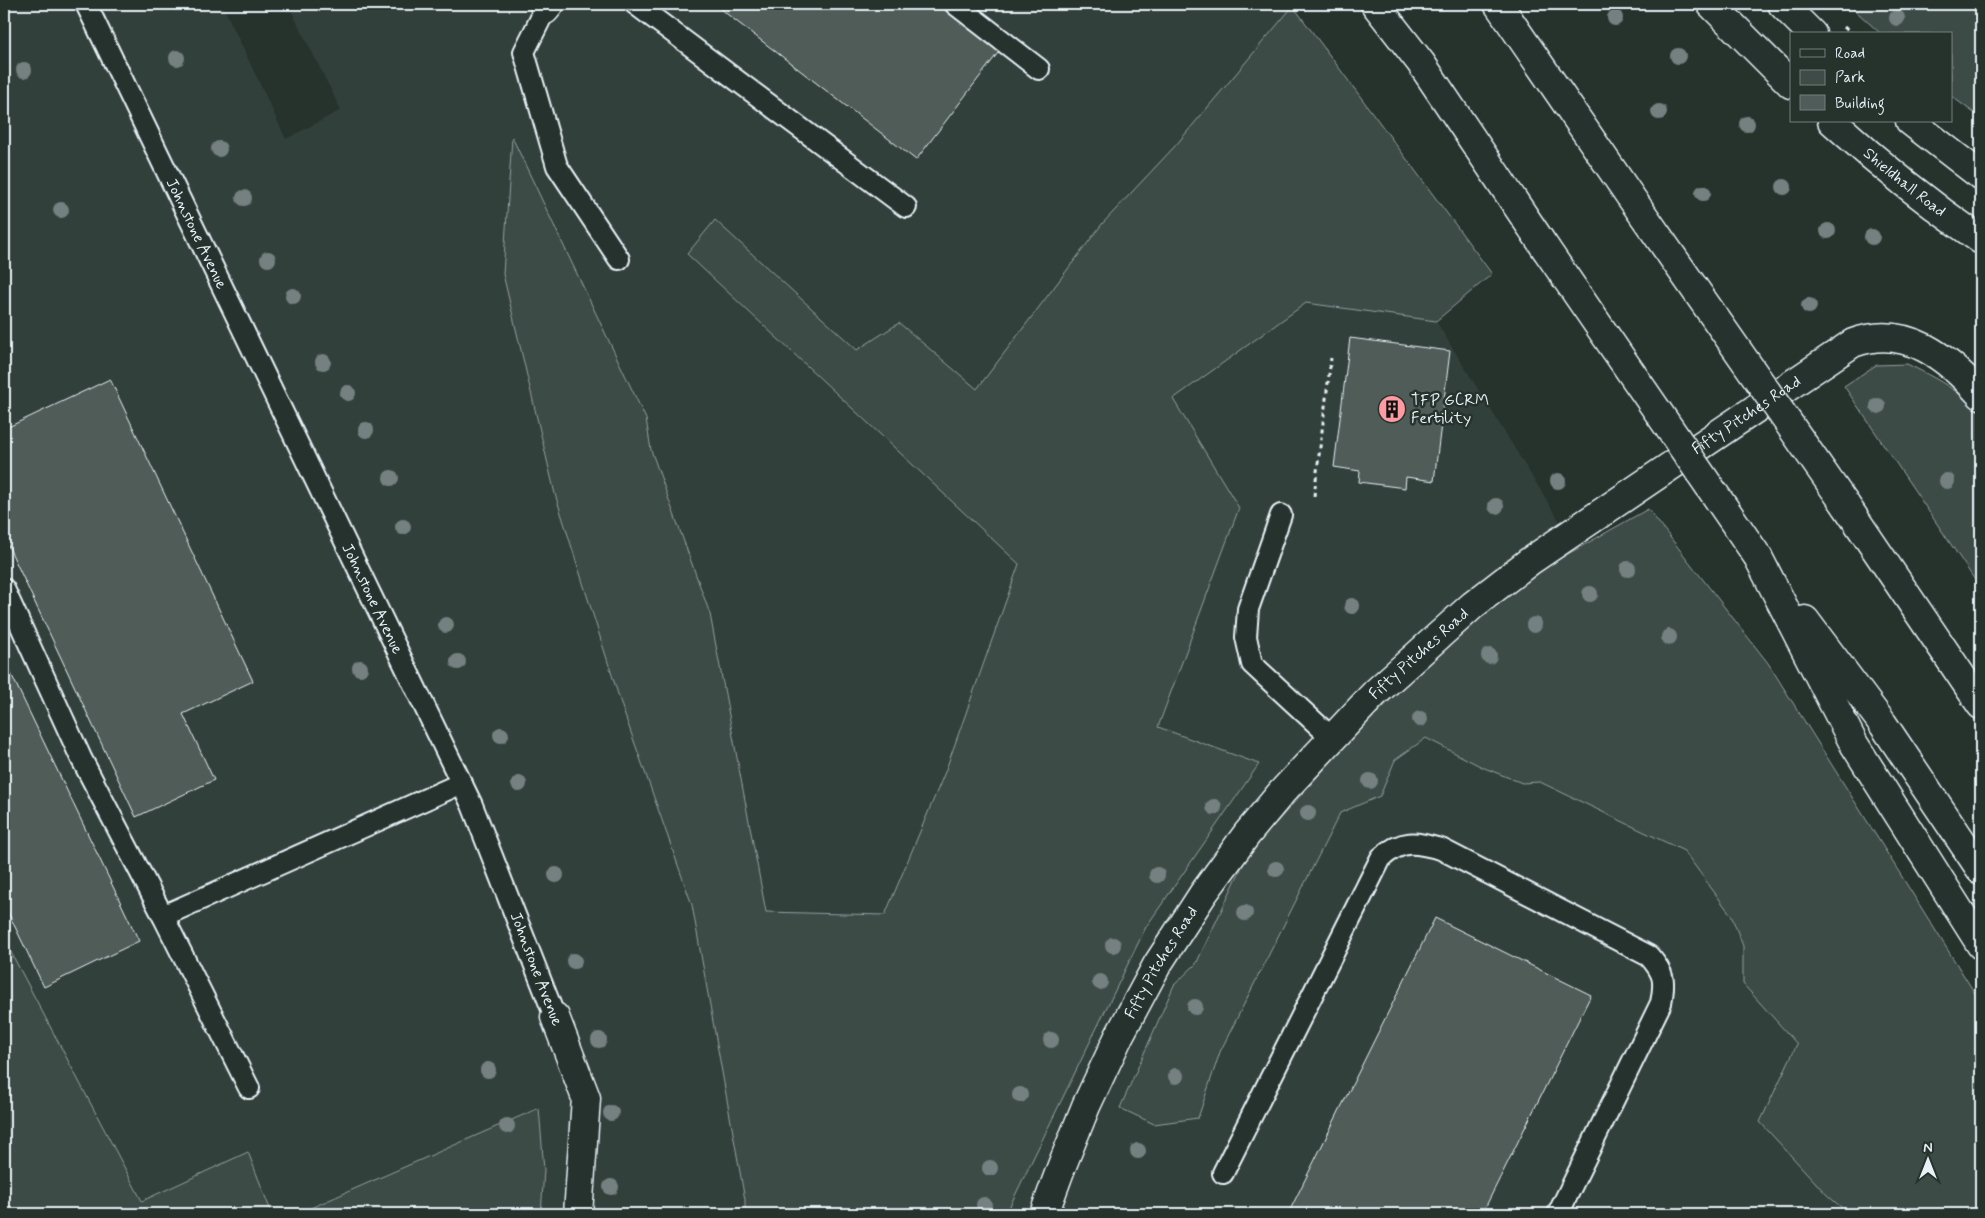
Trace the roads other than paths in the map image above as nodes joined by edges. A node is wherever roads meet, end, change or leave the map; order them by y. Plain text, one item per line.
1 (86, 4) edge
2 (635, 4) edge
3 (955, 4) edge
4 (1375, 4) edge
5 (1498, 4) edge
6 (1711, 4) edge
7 (1782, 4) edge
8 (548, 7) edge
9 (1810, 32) edge
10 (1039, 68) dead end
11 (1790, 83) edge
12 (1833, 122) edge
13 (1911, 122) edge
14 (1981, 176) edge
15 (906, 207) dead end
16 (1981, 240) edge
17 (619, 259) dead end
18 (1981, 395) edge
19 (1281, 515) dead end
20 (1758, 557) junction
21 (4, 589) edge
22 (1981, 705) edge
23 (1333, 739) junction
24 (462, 783) junction
25 (1981, 870) edge
26 (163, 916) junction
27 (1981, 945) edge
28 (554, 1017) joint
29 (249, 1088) dead end
30 (1223, 1173) dead end
31 (578, 1214) edge
32 (1044, 1214) edge
33 (1558, 1214) edge

1 - 24 lane, Johnstone Avenue
2 - 15 lane
3 - 10 lane
4 - 20 main road, bridge
5 - 22 main road, bridge
6 - 11 main road
7 - 9 main road
8 - 17 lane
12 - 16 main road, Shieldhall Road
13 - 14 main road
18 - 23 main road, Fifty Pitches Road
19 - 23 lane
20 - 25 main road
20 - 27 main road
21 - 26 lane
23 - 32 main road, Fifty Pitches Road
24 - 26 lane
24 - 28 lane, Johnstone Avenue
26 - 29 lane
28 - 31 main road, Johnstone Avenue
30 - 33 lane

